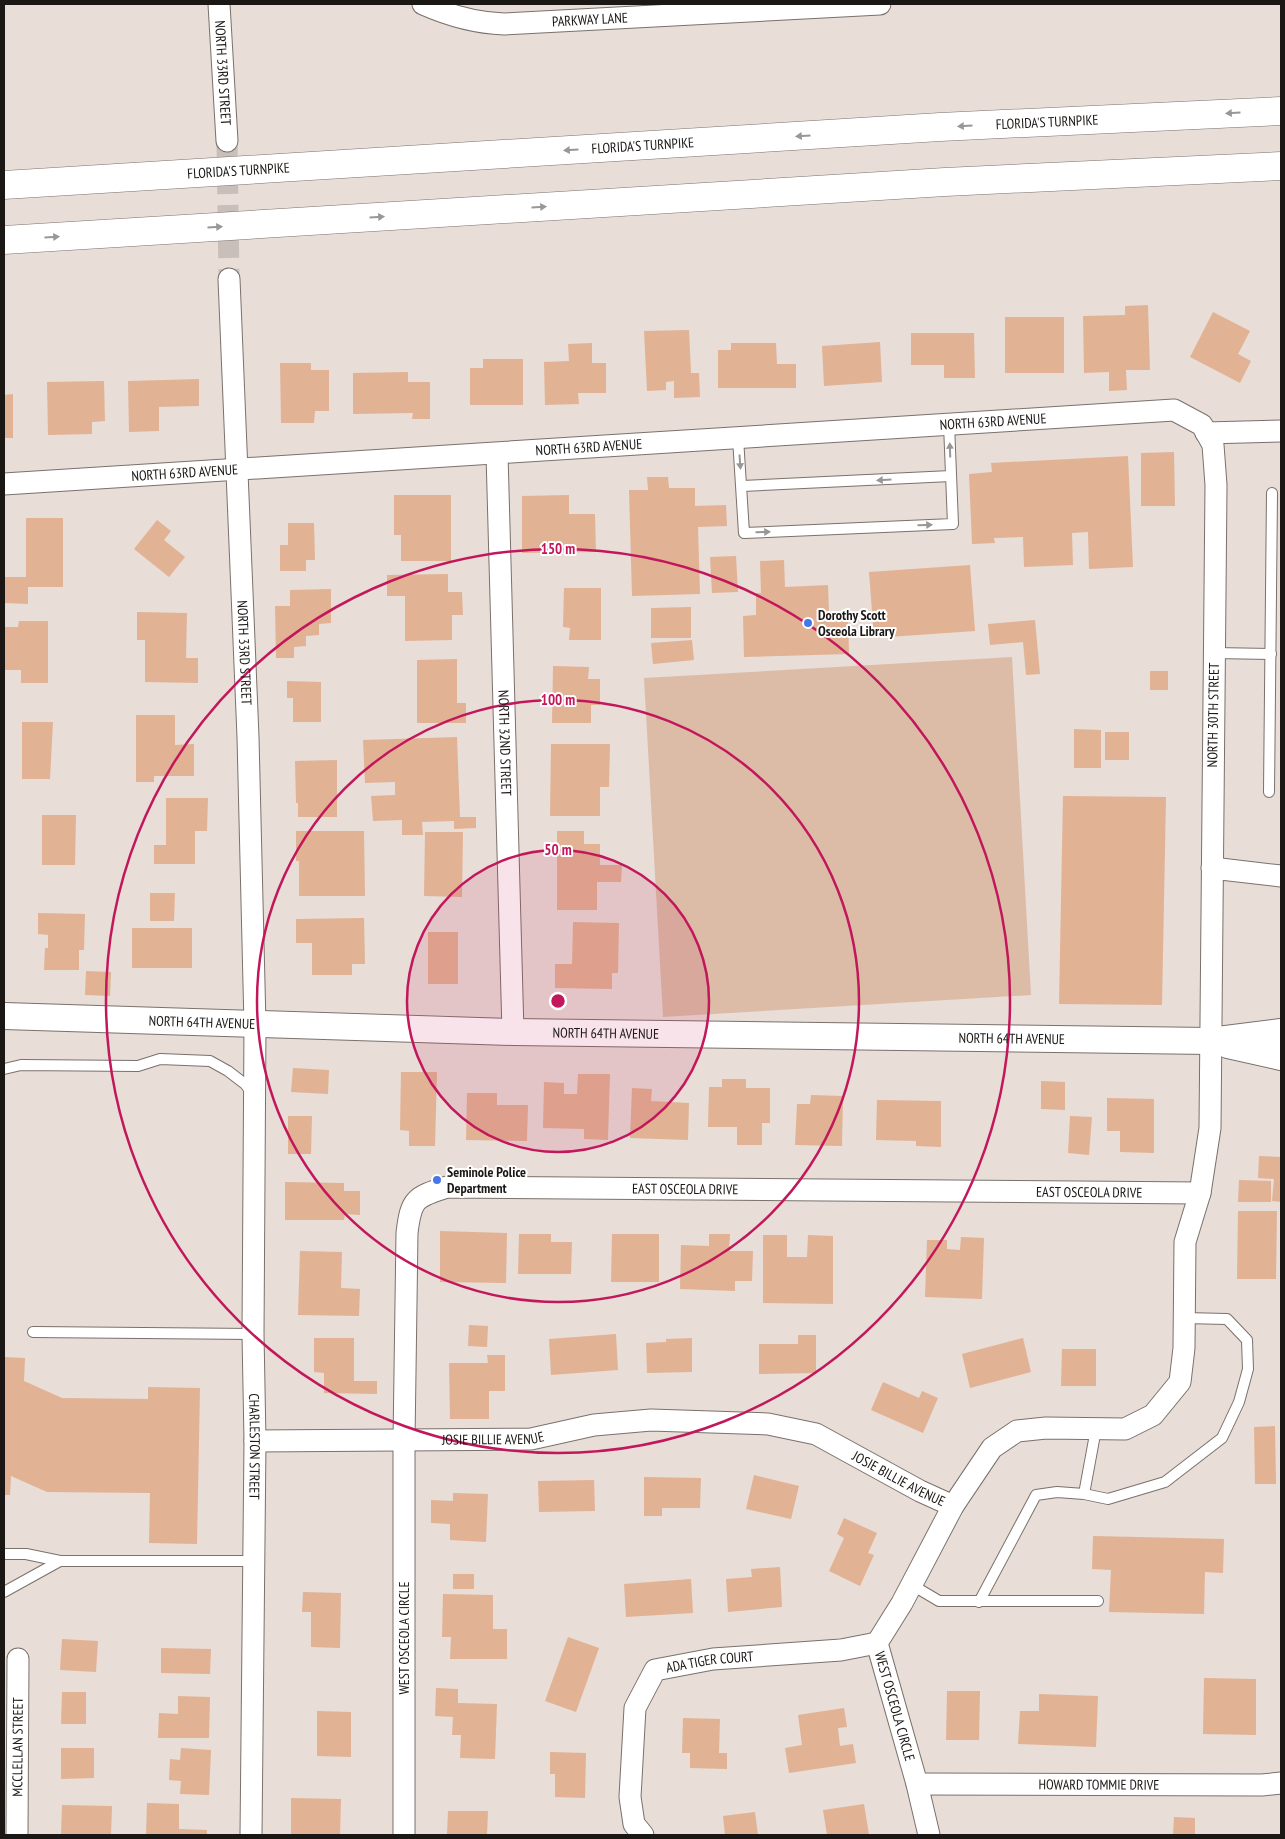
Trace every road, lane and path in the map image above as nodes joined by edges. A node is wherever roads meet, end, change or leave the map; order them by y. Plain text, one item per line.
1 (219, 4) edge
2 (423, 4) edge
3 (880, 4) edge
4 (1281, 111) edge
5 (227, 142) tunnel mouth
6 (1281, 166) edge
7 (4, 185) edge
8 (4, 240) edge
9 (229, 279) tunnel mouth
10 (949, 424) junction
11 (1281, 431) edge
12 (1206, 433) junction
13 (738, 438) junction
14 (497, 454) junction
15 (237, 469) junction
16 (951, 476) junction
17 (4, 484) edge
18 (742, 486) junction
19 (1272, 493) dead end
20 (1214, 653) junction
21 (1271, 654) junction
22 (1269, 792) dead end
23 (1212, 868) junction
24 (1281, 876) edge
25 (4, 1016) edge
26 (255, 1025) junction
27 (513, 1032) junction
28 (1281, 1032) edge
29 (1210, 1041) junction
30 (256, 1056) joint
31 (1281, 1057) edge
32 (4, 1069) edge
33 (256, 1100) junction
34 (1200, 1193) junction
35 (1184, 1318) junction
36 (34, 1332) dead end
37 (253, 1334) junction
38 (1096, 1429) junction
39 (255, 1441) junction
40 (404, 1441) junction
41 (1084, 1494) junction
42 (953, 1506) junction
43 (4, 1554) edge
44 (60, 1561) junction
45 (254, 1561) junction
46 (912, 1584) junction
47 (4, 1592) edge
48 (1098, 1601) dead end
49 (979, 1602) junction
50 (878, 1643) junction
51 (18, 1659) dead end
52 (1281, 1783) edge
53 (917, 1784) junction
54 (17, 1835) edge
55 (251, 1835) edge
56 (404, 1835) edge
57 (642, 1835) edge
58 (929, 1835) edge

1 - 5 street, NORTH 33RD STREET
2 - 3 street, PARKWAY LANE
4 -> 7 highway, FLORIDA'S TURNPIKE
8 -> 6 highway
9 - 15 street, NORTH 33RD STREET
10 - 12 street, NORTH 63RD AVENUE
10 - 13 street, NORTH 63RD AVENUE
16 -> 10 lane
11 - 12 street
12 - 20 street, NORTH 30TH STREET
13 - 14 street, NORTH 63RD AVENUE
13 -> 18 lane
14 - 15 street, NORTH 63RD AVENUE
14 - 27 street, NORTH 32ND STREET
15 - 17 street, NORTH 63RD AVENUE
15 - 26 street, NORTH 33RD STREET
16 -> 18 lane
18 -> 16 lane
19 - 21 lane
20 - 21 lane
20 - 23 street, NORTH 30TH STREET
21 - 22 lane
23 - 24 street
23 - 29 street, NORTH 30TH STREET
25 - 26 street, NORTH 64TH AVENUE
26 - 27 street, NORTH 64TH AVENUE
26 - 30 street, NORTH 33RD STREET
27 - 29 street, NORTH 64TH AVENUE
28 - 29 street, NORTH 64TH AVENUE
29 - 31 street, NORTH 64TH AVENUE
29 - 34 street, JOSIE BILLIE AVENUE
30 - 33 street, CHARLESTON STREET
32 - 33 lane
33 - 37 street, CHARLESTON STREET
34 - 35 street, JOSIE BILLIE AVENUE
34 - 40 street, EAST OSCEOLA DRIVE
35 - 38 street, JOSIE BILLIE AVENUE
35 - 41 lane
36 - 37 lane
37 - 39 street, CHARLESTON STREET
38 - 41 lane
38 - 42 street, JOSIE BILLIE AVENUE
39 - 40 street, JOSIE BILLIE AVENUE
39 - 45 street, CHARLESTON STREET
40 - 42 street, JOSIE BILLIE AVENUE
40 - 56 street, WEST OSCEOLA CIRCLE
41 - 49 lane
42 - 46 street, WEST OSCEOLA CIRCLE
43 - 44 lane
44 - 45 lane
44 - 47 lane
45 - 55 street, CHARLESTON STREET
46 - 49 lane
46 - 50 street, WEST OSCEOLA CIRCLE
48 - 49 lane
50 - 53 street, WEST OSCEOLA CIRCLE
50 - 57 street, ADA TIGER COURT
51 - 54 street, MCCLELLAN STREET
52 - 53 street, HOWARD TOMMIE DRIVE
53 - 58 street, WEST OSCEOLA CIRCLE

